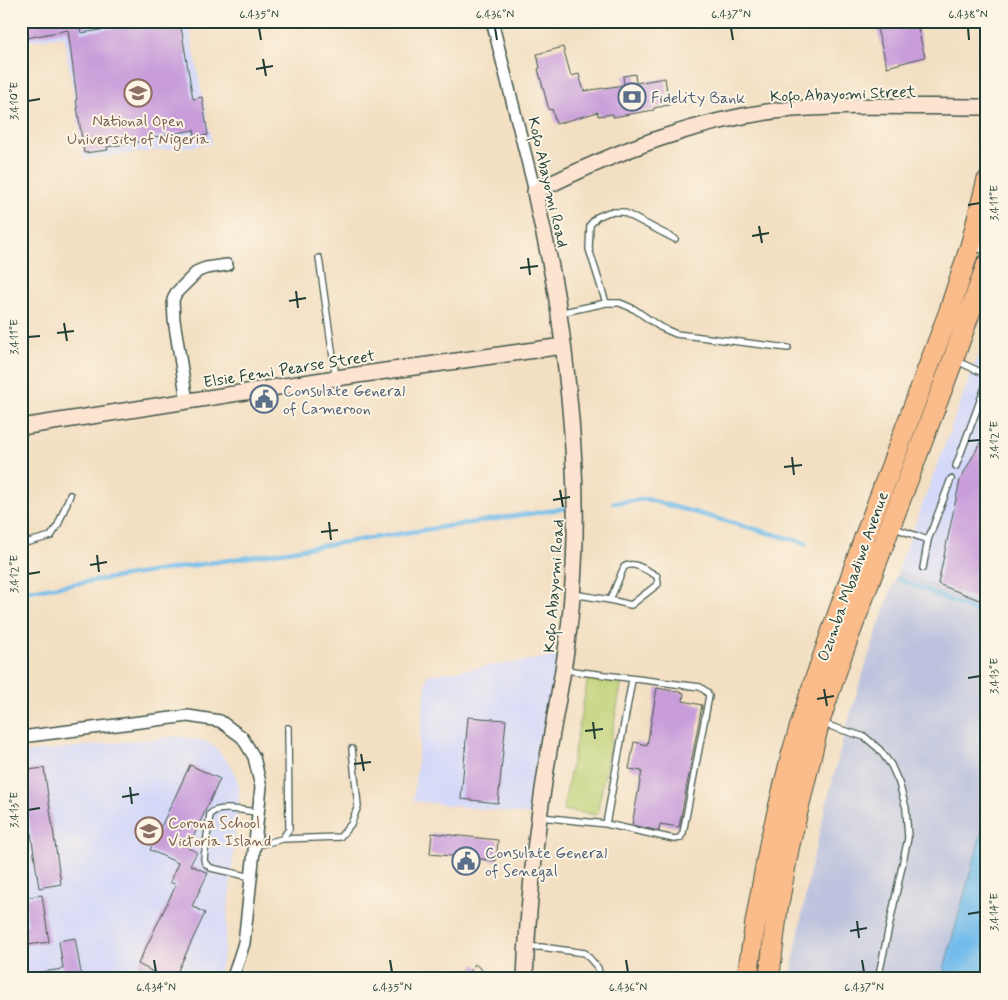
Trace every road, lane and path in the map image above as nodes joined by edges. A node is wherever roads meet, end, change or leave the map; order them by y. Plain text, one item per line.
1 (492, 21) edge
2 (987, 107) edge
3 (987, 181) edge
4 (535, 192) junction
5 (675, 239) dead end
6 (979, 246) edge
7 (319, 258) dead end
8 (987, 264) edge
9 (227, 265) dead end
10 (606, 303) junction
11 (559, 313) junction
12 (563, 346) junction
13 (788, 348) dead end
14 (953, 360) junction
15 (987, 374) edge
16 (336, 378) junction
17 (987, 382) edge
18 (187, 401) junction
19 (21, 427) edge
20 (956, 466) dead end
21 (950, 479) dead end
22 (70, 495) dead end
23 (890, 526) junction
24 (21, 540) edge
25 (928, 540) junction
26 (923, 568) dead end
27 (573, 594) junction
28 (610, 600) junction
29 (564, 670) junction
30 (632, 680) junction
31 (819, 723) junction
32 (288, 728) dead end
33 (21, 737) edge
34 (352, 749) dead end
35 (258, 812) junction
36 (539, 817) junction
37 (606, 824) junction
38 (282, 839) junction
39 (254, 846) junction
40 (251, 877) junction
41 (527, 947) junction
42 (230, 979) edge
43 (524, 979) edge
44 (600, 979) edge
45 (747, 979) edge
46 (769, 979) edge
47 (878, 979) edge

1 - 4 street, Kofo Abayomi Road
2 - 4 street, Kofo Abayomi Street
3 - 6 highway, Ozumba Mbadiwe Avenue
4 - 11 street, Kofo Abayomi Road
5 - 10 lane
6 - 45 highway, Ozumba Mbadiwe Avenue
7 - 16 lane
8 - 14 highway, Ozumba Mbadiwe Avenue
9 - 18 street
10 - 11 lane
10 - 13 lane
11 - 12 street, Kofo Abayomi Road
12 - 16 street, Elsie Femi Pearse Street
12 - 27 street, Kofo Abayomi Road
14 - 15 lane
14 - 23 highway, Ozumba Mbadiwe Avenue
16 - 18 street, Elsie Femi Pearse Street
17 - 20 lane
18 - 19 street, Elsie Femi Pearse Street
21 - 25 lane
22 - 24 lane
23 - 25 lane
23 - 31 highway, Ozumba Mbadiwe Avenue
25 - 26 lane
27 - 28 lane
27 - 29 street, Kofo Abayomi Road
28 - 28 lane
29 - 30 lane
29 - 36 street, Kofo Abayomi Road
30 - 37 lane
30 - 37 lane
31 - 46 highway, Ozumba Mbadiwe Avenue
31 - 47 lane
32 - 38 lane
33 - 35 street
34 - 38 lane
35 - 39 street
35 - 40 lane
36 - 37 lane
36 - 41 street, Kofo Abayomi Road
38 - 39 lane
39 - 40 street
40 - 42 street
41 - 43 street, Kofo Abayomi Road
41 - 44 lane

